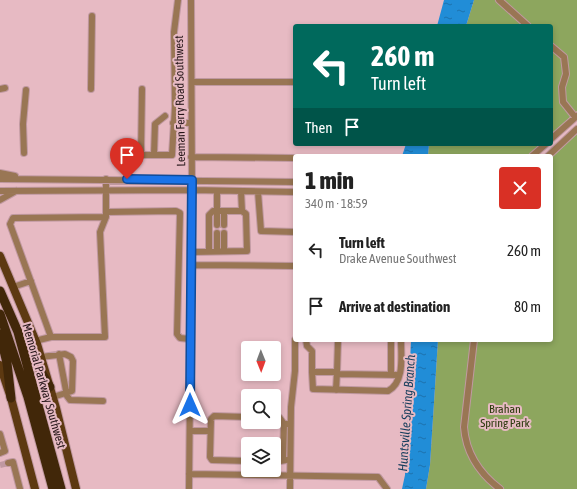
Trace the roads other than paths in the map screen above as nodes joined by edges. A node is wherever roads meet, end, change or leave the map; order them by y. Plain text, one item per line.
1 (178, 0) edge
2 (191, 0) edge
3 (499, 0) edge
4 (92, 16) dead end
5 (526, 24) edge
6 (553, 48) edge
7 (192, 82) junction
8 (293, 82) edge
9 (91, 89) dead end
10 (142, 89) dead end
11 (26, 90) dead end
12 (165, 116) dead end
13 (576, 116) edge
14 (172, 123) junction
15 (191, 123) junction
16 (577, 129) edge
17 (553, 137) edge
18 (544, 146) edge
19 (24, 153) dead end
20 (534, 154) edge
21 (550, 154) edge
22 (127, 155) dead end
23 (142, 155) junction
24 (154, 155) junction
25 (191, 157) junction
26 (293, 158) edge
27 (0, 173) edge
28 (0, 179) edge
29 (37, 179) junction
30 (106, 179) junction
31 (127, 179) junction
32 (192, 180) junction
33 (293, 182) edge
34 (105, 190) junction
35 (127, 190) junction
36 (192, 190) junction
37 (0, 191) edge
38 (16, 191) junction
39 (217, 191) junction
40 (241, 191) junction
41 (258, 192) junction
42 (293, 192) edge
43 (0, 200) edge
44 (224, 210) junction
45 (217, 211) junction
46 (242, 211) junction
47 (106, 215) junction
48 (217, 225) dead end
49 (224, 225) dead end
50 (180, 230) junction
51 (192, 230) junction
52 (293, 232) edge
53 (217, 233) dead end
54 (224, 233) dead end
55 (208, 251) junction
56 (217, 251) junction
57 (224, 251) junction
58 (192, 252) junction
59 (0, 256) edge
60 (192, 265) junction
61 (293, 266) edge
62 (31, 281) junction
63 (13, 287) junction
64 (0, 291) edge
65 (0, 314) edge
66 (18, 332) junction
67 (0, 334) edge
68 (51, 337) junction
69 (190, 340) junction
70 (35, 341) junction
71 (296, 342) edge
72 (306, 342) edge
73 (338, 342) edge
74 (391, 342) edge
75 (401, 342) edge
76 (474, 342) edge
77 (59, 354) junction
78 (41, 357) junction
79 (0, 365) edge
80 (312, 372) junction
81 (337, 373) junction
82 (391, 374) junction
83 (399, 374) junction
84 (50, 387) junction
85 (336, 390) junction
86 (66, 394) junction
87 (53, 397) junction
88 (11, 398) junction
89 (103, 401) dead end
90 (241, 417) edge
91 (281, 420) edge
92 (284, 424) junction
93 (291, 424) junction
94 (190, 430) junction
95 (210, 431) junction
96 (0, 434) edge
97 (0, 453) edge
98 (283, 460) joint
99 (290, 460) junction
100 (241, 461) edge
101 (8, 463) dead end
102 (189, 474) junction
103 (241, 474) edge
104 (281, 474) edge
105 (290, 474) junction
106 (20, 489) edge
107 (36, 489) edge
108 (52, 489) edge
109 (61, 489) edge
110 (76, 489) edge
111 (189, 489) edge
112 (290, 489) edge
113 (387, 489) edge
114 (500, 489) edge

1 - 14 street
2 - 7 street, Leeman Ferry Road Southwest
3 - 5 street
4 - 9 street
6 - 13 street
7 - 8 street
7 - 15 street, Leeman Ferry Road Southwest
10 - 23 street
11 - 19 street
12 - 24 street
13 - 17 street
14 - 15 street
14 - 24 street
15 - 25 street, Leeman Ferry Road Southwest
16 - 21 street
18 - 20 street
22 - 23 street
23 - 24 street
25 - 26 street
25 - 32 street, Leeman Ferry Road Southwest
27 - 29 street
28 - 29 street
29 - 30 street
30 - 31 street
30 - 34 street
31 - 32 street
31 - 35 street
32 - 33 street
32 - 36 street, Leeman Ferry Road Southwest
34 - 35 street
34 - 38 street
34 - 47 street
35 - 36 street
36 - 39 street
36 - 51 street, Leeman Ferry Road Southwest
37 - 38 street
38 - 43 street
39 - 40 street
39 - 45 street
40 - 41 street
40 - 46 street
41 - 42 street
41 - 52 street
44 - 45 street
44 - 46 street
44 - 49 street
45 - 48 street
45 - 55 street
46 - 57 street
47 - 50 street
47 - 62 street
47 - 68 street
50 - 51 street
50 - 69 street
51 - 58 street, Leeman Ferry Road Southwest
53 - 56 street
54 - 57 street
55 - 56 street
55 - 58 street
56 - 57 street
58 - 60 street, Leeman Ferry Road Southwest
59 - 63 main road
60 - 61 street
60 - 69 street, Leeman Ferry Road Southwest
62 - 63 street
62 - 68 street
63 - 70 main road
64 - 66 highway, Memorial Parkway Southwest
65 - 108 highway, Memorial Parkway Southwest
66 - 84 highway
66 - 109 highway, Memorial Parkway Southwest
67 - 88 highway
68 - 70 street
69 - 94 street, Leeman Ferry Road Southwest
70 - 78 main road
71 - 93 street
72 - 80 street
73 - 81 street
74 - 82 street
75 - 83 street
76 - 114 street
77 - 78 street
77 - 86 street
77 - 86 street
78 - 84 main road
79 - 88 main road
80 - 81 street
80 - 85 street
81 - 82 street
81 - 85 street
82 - 83 street
83 - 85 street
84 - 87 main road
86 - 87 street
86 - 89 street
87 - 110 main road
88 - 107 main road
90 - 95 street
91 - 92 street
92 - 93 street
92 - 98 street
93 - 99 street
94 - 95 street
94 - 102 street, Leeman Ferry Road Southwest
95 - 100 street
96 - 97 street
98 - 99 street
99 - 105 street
101 - 106 street
102 - 103 street
102 - 111 street, Leeman Ferry Road Southwest
104 - 105 street
105 - 112 street
105 - 113 street

